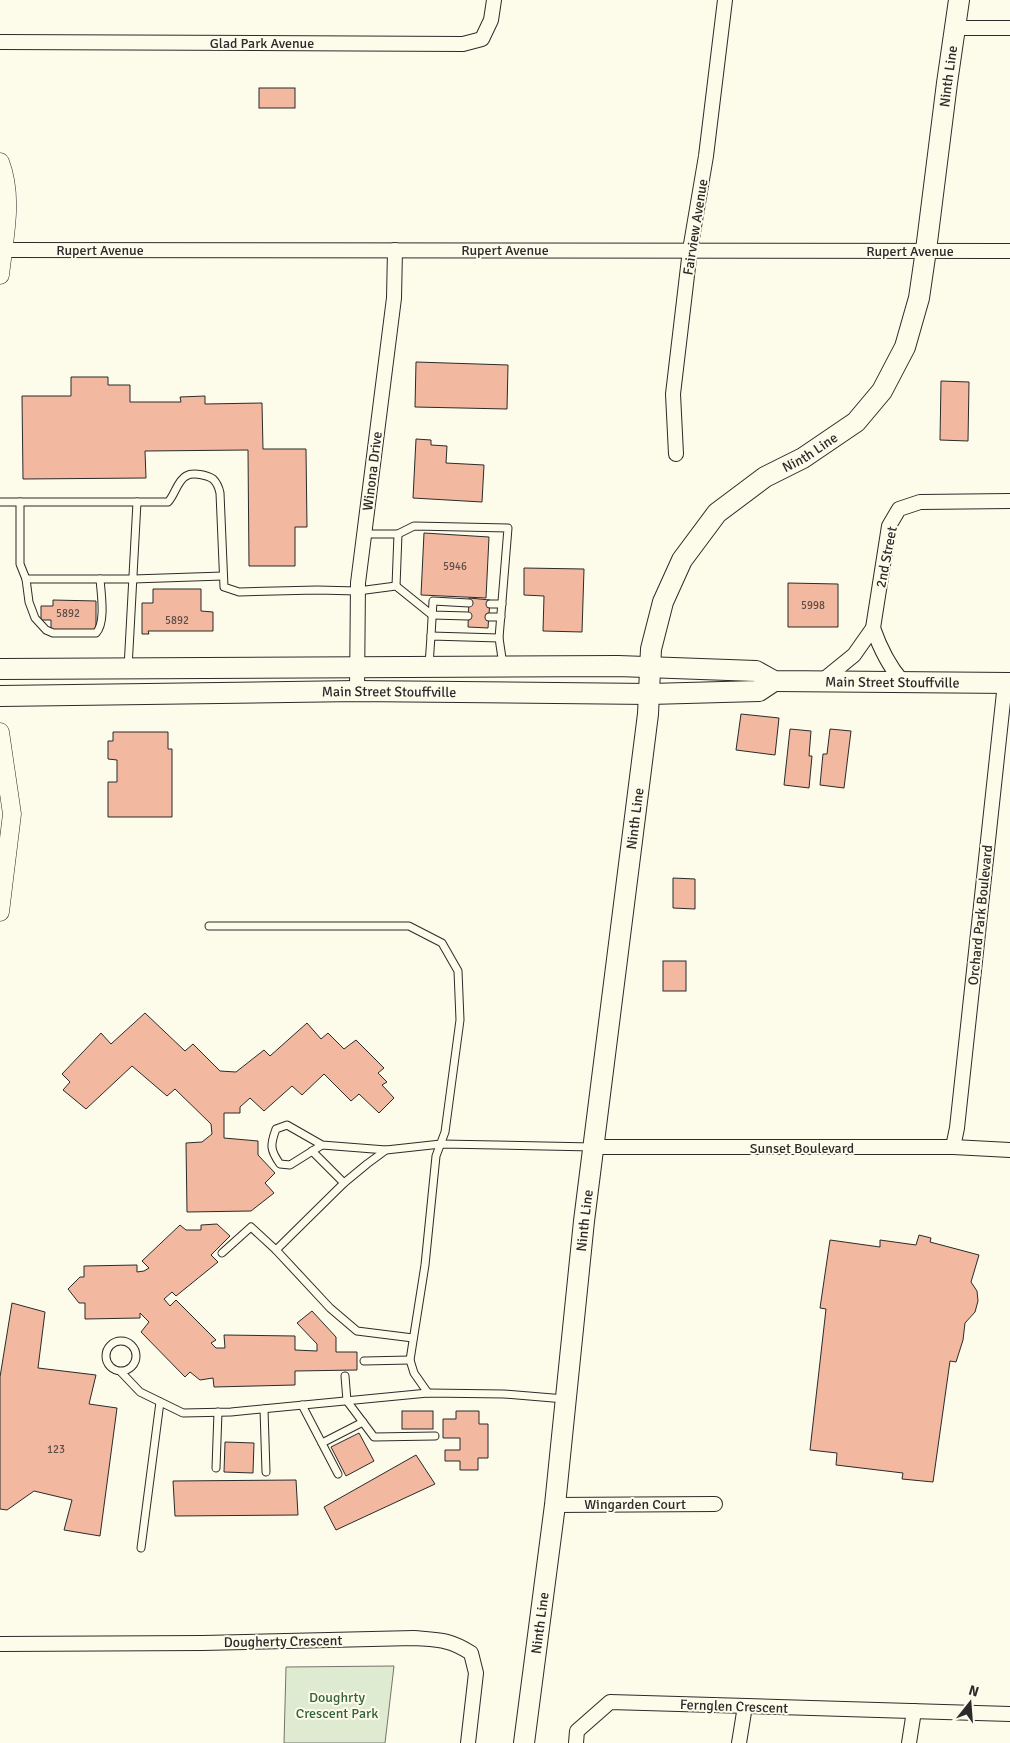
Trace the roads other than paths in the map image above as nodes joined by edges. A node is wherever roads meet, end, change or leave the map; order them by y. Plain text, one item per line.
1 (494, 0) edge
2 (725, 0) edge
3 (959, 0) edge
4 (955, 28) junction
5 (1010, 28) edge
6 (0, 42) edge
7 (0, 162) edge
8 (1, 250) edge
9 (395, 250) junction
10 (690, 250) junction
11 (926, 250) junction
12 (1010, 251) edge
13 (0, 275) edge
14 (676, 454) dead end
15 (1010, 501) edge
16 (0, 502) edge
17 (20, 502) junction
18 (137, 502) junction
19 (364, 534) junction
20 (398, 534) junction
21 (223, 576) junction
22 (26, 579) junction
23 (100, 579) junction
24 (133, 579) junction
25 (396, 586) junction
26 (358, 591) junction
27 (469, 603) dead end
28 (490, 604) dead end
29 (502, 604) junction
30 (432, 615) junction
31 (468, 616) dead end
32 (489, 617) dead end
33 (501, 617) junction
34 (873, 628) junction
35 (431, 636) junction
36 (499, 638) junction
37 (358, 667) junction
38 (429, 667) junction
39 (651, 667) junction
40 (128, 668) junction
41 (503, 668) junction
42 (0, 669) edge
43 (774, 681) junction
44 (822, 681) junction
45 (902, 681) junction
46 (1007, 683) edge
47 (357, 691) junction
48 (650, 694) junction
49 (0, 696) edge
50 (0, 732) edge
51 (0, 912) edge
52 (209, 926) dead end
53 (441, 1144) junction
54 (322, 1145) junction
55 (594, 1147) junction
56 (953, 1147) junction
57 (386, 1150) junction
58 (1010, 1150) edge
59 (312, 1151) junction
60 (344, 1183) junction
61 (276, 1250) junction
62 (222, 1253) dead end
63 (413, 1338) junction
64 (410, 1360) junction
65 (364, 1361) dead end
66 (121, 1372) junction
67 (345, 1376) dead end
68 (428, 1393) junction
69 (565, 1399) junction
70 (347, 1401) junction
71 (160, 1402) junction
72 (302, 1405) junction
73 (264, 1409) junction
74 (218, 1412) junction
75 (363, 1422) junction
76 (435, 1436) dead end
77 (322, 1443) junction
78 (216, 1468) dead end
79 (266, 1472) dead end
80 (338, 1474) dead end
81 (716, 1504) dead end
82 (555, 1505) junction
83 (141, 1548) dead end
84 (0, 1644) edge
85 (745, 1706) junction
86 (914, 1711) junction
87 (1010, 1714) edge
88 (468, 1743) edge
89 (524, 1743) edge
90 (576, 1743) edge
91 (740, 1743) edge
92 (909, 1743) edge

1 - 6 street, Glad Park Avenue
2 - 10 street, Fairview Avenue
3 - 4 main road, Ninth Line
4 - 5 street
4 - 11 main road, Ninth Line
7 - 8 street
8 - 9 street, Rupert Avenue
8 - 13 street
9 - 10 street, Rupert Avenue
9 - 19 street, Winona Drive
10 - 11 street, Rupert Avenue
10 - 14 street, Fairview Avenue
11 - 12 street, Rupert Avenue
11 - 39 main road, Ninth Line
15 - 34 street, 2nd Street
16 - 17 lane
17 - 18 lane
17 - 22 lane
18 - 21 lane
18 - 24 lane
19 - 20 lane
19 - 26 street, Winona Drive
20 - 25 lane
20 - 29 lane
21 - 24 lane
21 - 26 lane
22 - 23 lane
22 - 23 lane
23 - 24 lane
24 - 40 lane
25 - 26 lane
25 - 30 lane
26 - 37 street, Winona Drive
27 - 30 lane
28 - 29 lane
29 - 33 lane
30 - 31 lane
30 - 35 lane
32 - 33 lane
33 - 36 lane
34 - 44 street, 2nd Street
34 - 45 street
35 - 36 lane
35 - 38 lane
36 - 41 lane
37 - 38 main road, Main Street Stouffville
37 - 40 main road, Main Street Stouffville
37 - 47 street, Winona Drive
38 - 41 main road, Main Street Stouffville
39 - 41 main road, Main Street Stouffville
39 - 43 main road, Main Street Stouffville
39 - 48 main road, Ninth Line
40 - 42 main road, Main Street Stouffville
43 - 44 main road, Main Street Stouffville
43 - 48 main road, Main Street Stouffville
44 - 45 main road, Main Street Stouffville
45 - 46 main road, Main Street Stouffville
46 - 56 street, Orchard Park Boulevard
47 - 48 main road, Main Street Stouffville
47 - 49 main road, Main Street Stouffville
48 - 55 main road, Ninth Line
50 - 51 street
52 - 53 lane
53 - 55 lane
53 - 57 lane
53 - 63 lane
54 - 57 lane
54 - 59 lane
54 - 59 lane
55 - 56 street, Sunset Boulevard
55 - 69 main road, Ninth Line
56 - 58 street, Sunset Boulevard
57 - 60 lane
59 - 60 lane
60 - 61 lane
61 - 62 lane
61 - 63 lane
63 - 64 lane
64 - 65 lane
64 - 68 lane
66 - 66 lane
66 - 71 lane
67 - 70 lane
68 - 69 lane
68 - 70 lane
69 - 82 main road, Ninth Line
70 - 72 lane
70 - 75 lane
71 - 74 lane
71 - 83 lane
72 - 73 lane
72 - 77 lane
73 - 74 lane
73 - 79 lane
74 - 78 lane
75 - 76 lane
75 - 77 lane
77 - 80 lane
81 - 82 street, Wingarden Court
82 - 89 main road, Ninth Line
84 - 88 street, Dougherty Crescent
85 - 86 street, Fernglen Crescent
85 - 90 street, Fernglen Crescent
85 - 91 street
86 - 87 street, Fernglen Crescent
86 - 92 street

